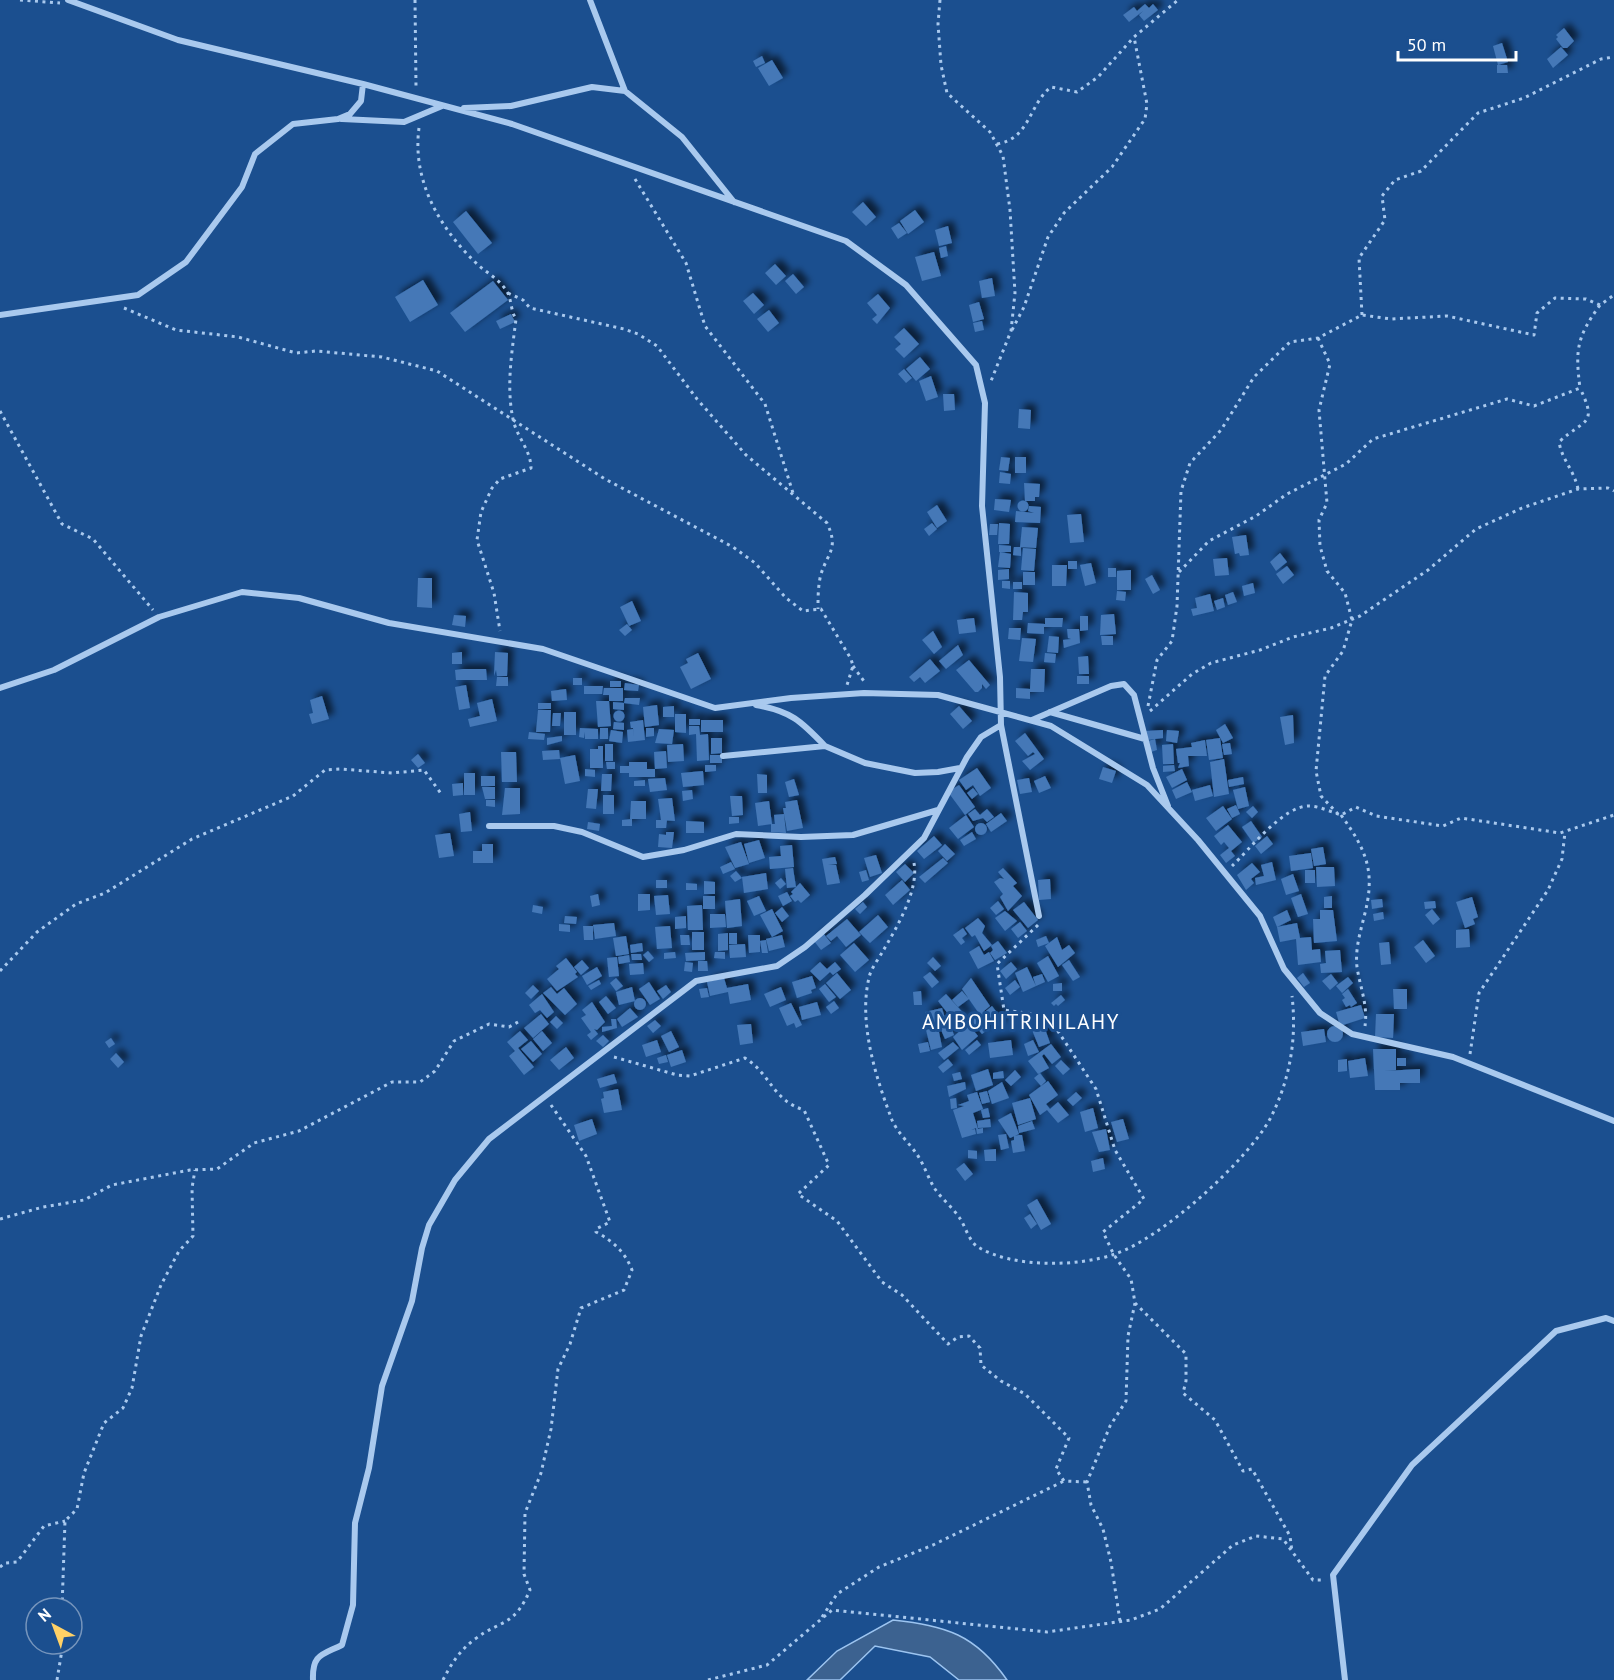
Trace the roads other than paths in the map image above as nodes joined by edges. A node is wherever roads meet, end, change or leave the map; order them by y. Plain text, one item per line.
1 (590, 0) edge
2 (69, 2) edge
3 (363, 84) junction
4 (625, 91) junction
5 (443, 105) junction
6 (338, 119) junction
7 (734, 203) junction
8 (0, 315) edge
9 (0, 688) edge
10 (750, 704) junction
11 (1050, 712) junction
12 (1000, 713) junction
13 (1032, 720) junction
14 (1001, 725) junction
15 (1145, 739) junction
16 (825, 746) junction
17 (723, 756) dead end
18 (960, 768) junction
19 (938, 810) junction
20 (1170, 811) junction
21 (489, 826) dead end
22 (1039, 916) road end
23 (1614, 1121) edge
24 (1614, 1321) edge
25 (313, 1680) edge
26 (1345, 1680) edge

1 - 4 street
2 - 3 street
3 - 5 street
3 - 6 street
4 - 5 street
4 - 7 street
5 - 6 street
5 - 7 street
6 - 8 street
7 - 12 street
9 - 10 street
10 - 12 street
10 - 16 street
11 - 13 street
11 - 15 street
11 - 15 street
12 - 13 street
12 - 14 street
13 - 20 street
14 - 18 street
14 - 22 street
15 - 20 street
16 - 17 street
16 - 18 street
18 - 19 street
19 - 21 street
19 - 25 street
20 - 23 street
24 - 26 street

